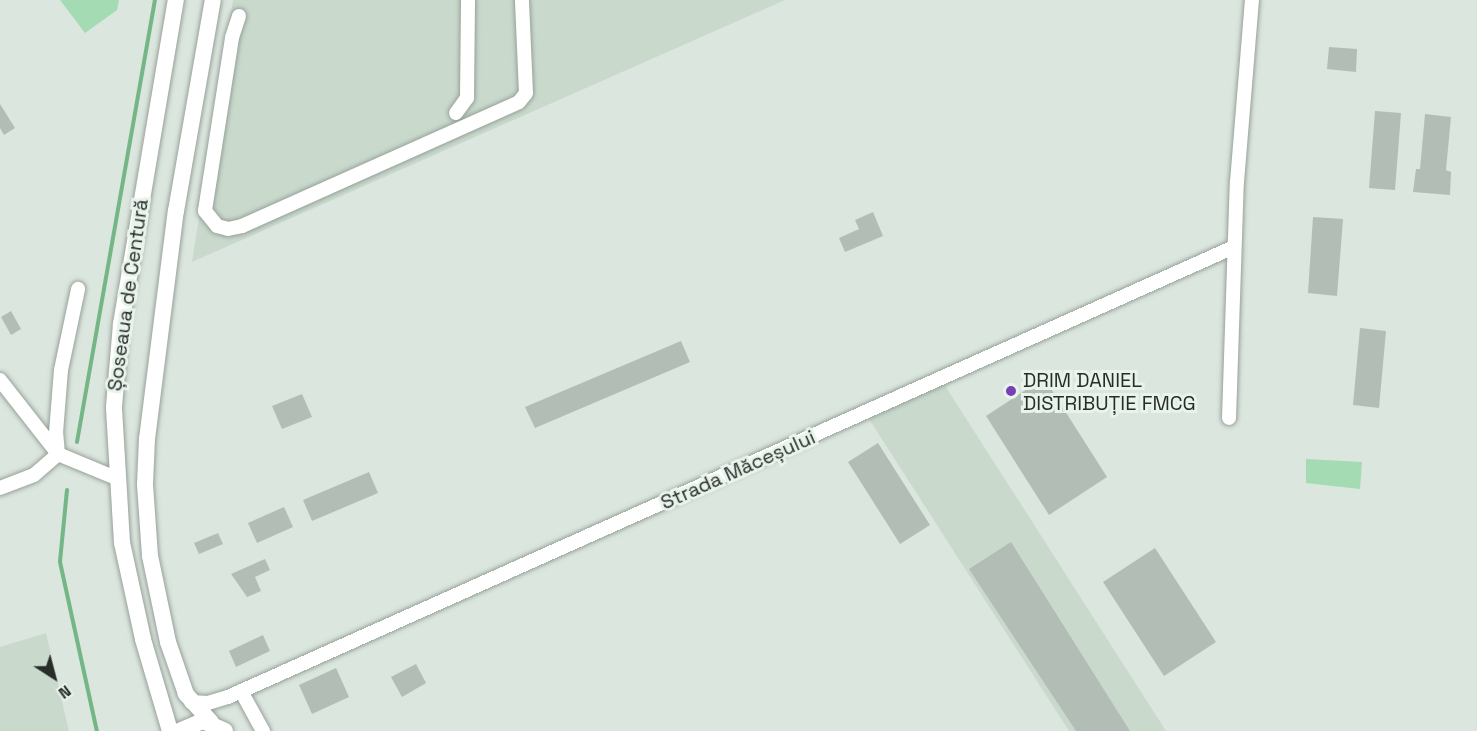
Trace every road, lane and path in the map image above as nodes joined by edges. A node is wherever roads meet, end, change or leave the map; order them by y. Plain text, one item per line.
1 (176, 0) edge
2 (213, 0) edge
3 (468, 0) edge
4 (522, 0) edge
5 (1252, 0) edge
6 (239, 16) dead end
7 (456, 113) dead end
8 (1234, 247) junction
9 (78, 289) dead end
10 (0, 380) edge
11 (1229, 418) dead end
12 (58, 454) junction
13 (116, 478) junction
14 (0, 488) edge
15 (241, 691) junction
16 (191, 702) junction
17 (210, 722) junction
18 (170, 731) edge
19 (179, 731) edge
20 (225, 731) edge
21 (263, 731) edge

1 - 13 main road, Șoseaua de Centură
2 - 16 main road, Șoseaua de Centură
3 - 7 street
4 - 6 street
5 - 8 street
8 - 11 street
8 - 15 street, Strada Măceșului
9 - 12 street
10 - 12 street
12 - 13 street
12 - 14 street
13 - 18 main road, Șoseaua de Centură
15 - 16 street, Strada Măceșului
15 - 21 street
16 - 17 main road, Șoseaua de Centură
17 - 19 main road
17 - 20 main road, Șoseaua de Centură

